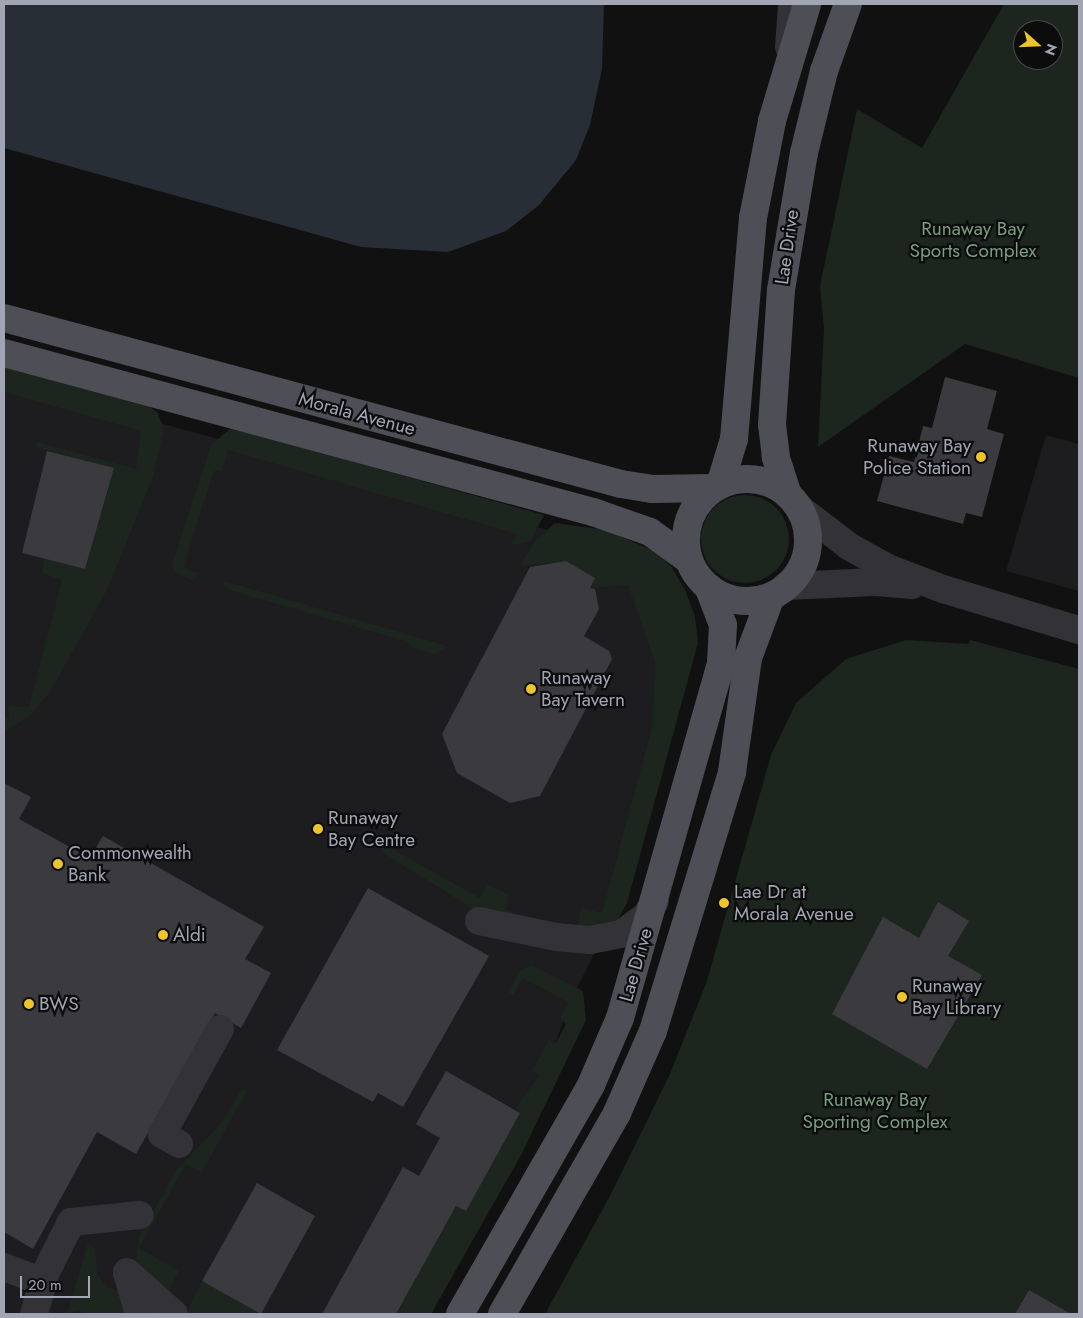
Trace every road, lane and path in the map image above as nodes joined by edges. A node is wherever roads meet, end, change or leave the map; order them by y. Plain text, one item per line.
1 (792, 4) edge
2 (807, 4) edge
3 (848, 4) edge
4 (788, 58) junction
5 (4, 318) edge
6 (4, 353) edge
7 (716, 487) junction
8 (793, 502) junction
9 (689, 560) junction
10 (709, 588) junction
11 (943, 589) junction
12 (778, 591) junction
13 (1079, 630) edge
14 (654, 901) junction
15 (479, 920) dead end
16 (220, 1030) dead end
17 (179, 1144) dead end
18 (140, 1215) dead end
19 (4, 1268) edge
20 (43, 1282) junction
21 (34, 1314) edge
22 (139, 1314) edge
23 (174, 1314) edge
24 (460, 1314) edge
25 (502, 1314) edge

1 - 4 street
2 - 4 main road, Lae Drive
3 - 8 main road, Lae Drive
4 - 7 main road, Lae Drive
5 - 7 main road, Morala Avenue
6 - 9 main road, Morala Avenue
7 - 8 main road
7 - 9 main road
8 - 11 street
8 - 12 main road
9 - 10 main road
10 - 12 main road
10 - 14 main road, Lae Drive
11 - 12 street
11 - 13 street
12 - 25 main road, Lae Drive
14 - 15 street
14 - 24 main road, Lae Drive
16 - 17 street
18 - 20 street
19 - 20 street
20 - 21 street
22 - 23 street

